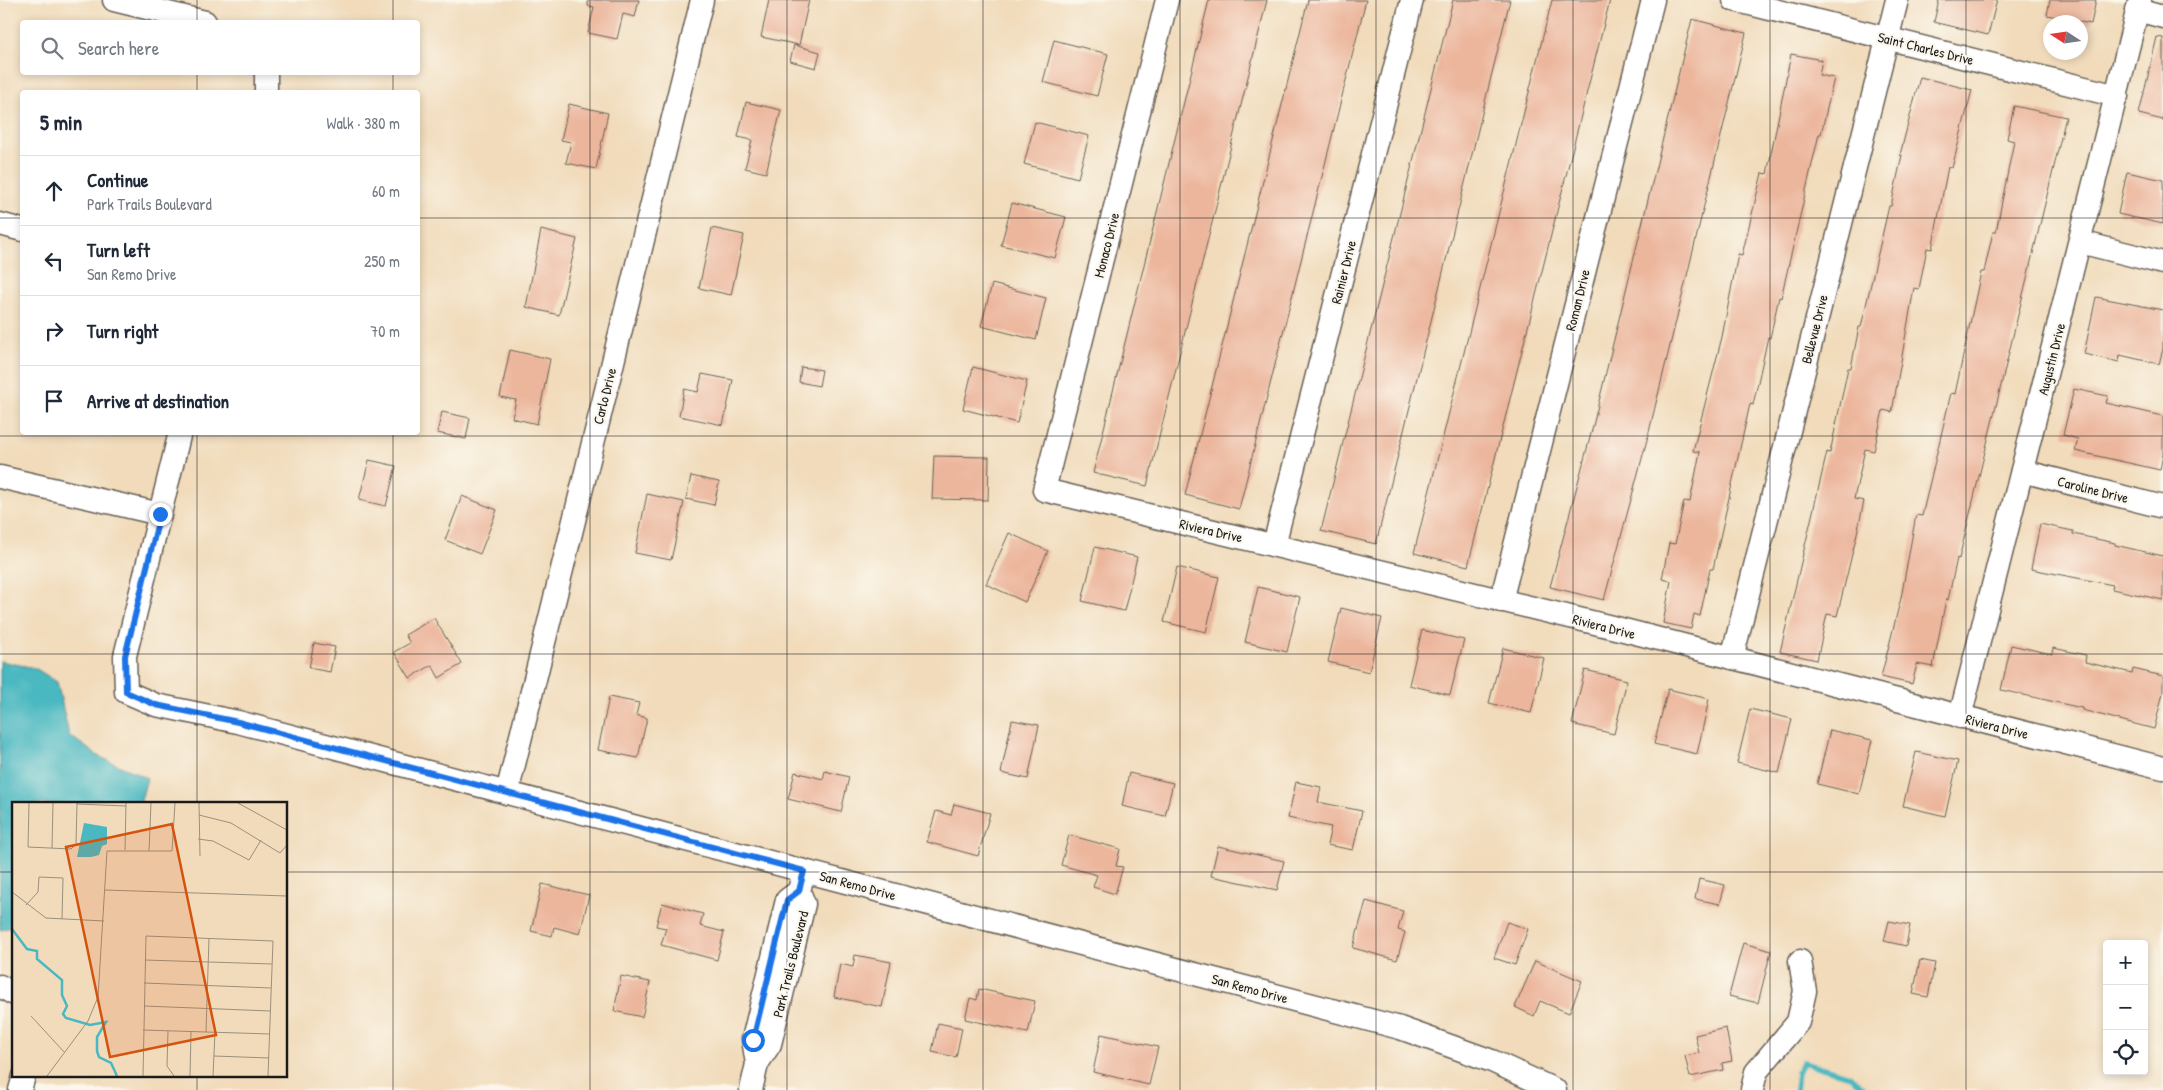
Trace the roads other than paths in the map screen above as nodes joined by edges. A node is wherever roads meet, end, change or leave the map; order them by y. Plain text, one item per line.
1 (114, 0) edge
2 (702, 0) edge
3 (1167, 0) edge
4 (1412, 0) edge
5 (1653, 0) edge
6 (1734, 0) edge
7 (1897, 0) edge
8 (2139, 5) edge
9 (2163, 17) edge
10 (197, 20) edge
11 (1888, 38) junction
12 (266, 75) edge
13 (266, 90) edge
14 (2117, 96) junction
15 (0, 224) edge
16 (20, 229) edge
17 (2080, 242) junction
18 (2163, 263) edge
19 (179, 435) edge
20 (2022, 471) junction
21 (0, 477) edge
22 (1044, 490) joint
23 (2163, 507) edge
24 (160, 514) junction
25 (1274, 545) junction
26 (1500, 600) junction
27 (1732, 658) junction
28 (1960, 717) junction
29 (2163, 768) edge
30 (507, 793) junction
31 (802, 881) junction
32 (1800, 961) dead end
33 (0, 986) edge
34 (12, 993) edge
35 (751, 1090) edge
36 (1555, 1090) edge
37 (1752, 1090) edge

1 - 10 street
2 - 30 street, Carlo Drive
3 - 22 street, Monaco Drive
4 - 25 street, Rainier Drive
5 - 26 street, Roman Drive
6 - 11 street, Saint Charles Drive
7 - 11 street, Bellevue Drive
8 - 9 street
8 - 14 street, Augustin Drive
11 - 14 street, Saint Charles Drive
11 - 27 street, Bellevue Drive
12 - 13 street
14 - 17 street, Augustin Drive
15 - 16 street
17 - 18 street
17 - 20 street, Augustin Drive
19 - 24 street
20 - 23 street, Caroline Drive
20 - 28 street, Augustin Drive
21 - 24 street
22 - 25 street, Riviera Drive
24 - 30 street, San Remo Drive
25 - 26 street, Riviera Drive
26 - 27 street, Riviera Drive
27 - 28 street, Riviera Drive
28 - 29 street, Riviera Drive
30 - 31 street, San Remo Drive
31 - 35 street, Park Trails Boulevard
31 - 36 street, San Remo Drive
32 - 37 street
33 - 34 street

